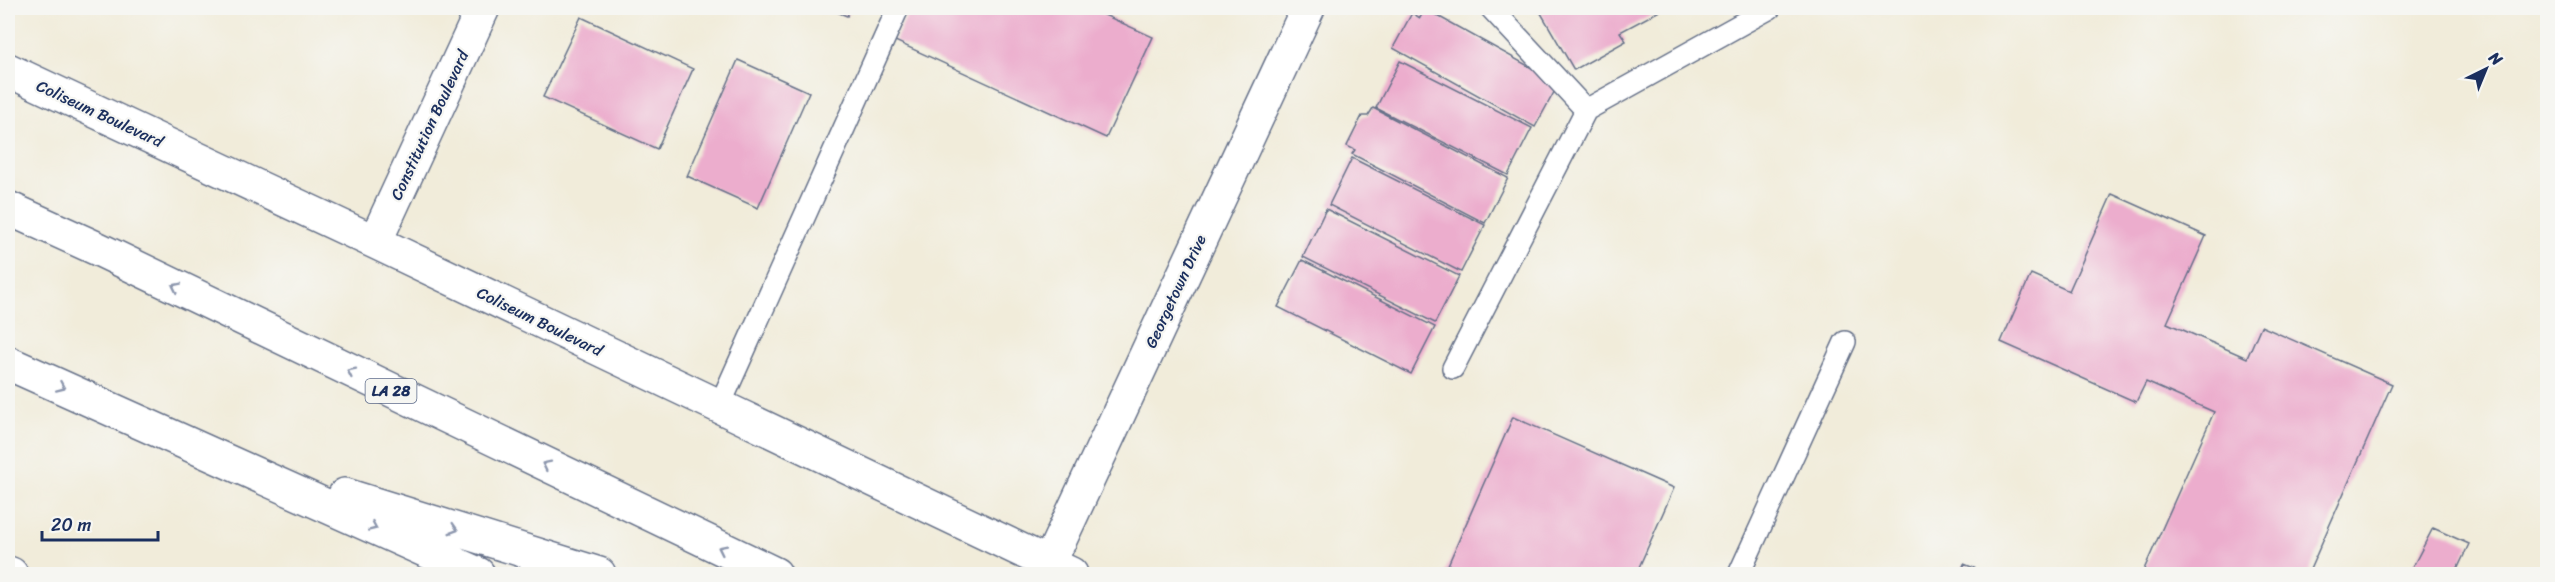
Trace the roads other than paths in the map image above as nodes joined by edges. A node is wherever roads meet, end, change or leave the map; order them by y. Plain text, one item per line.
1 (483, 8) edge
2 (898, 8) edge
3 (1308, 8) edge
4 (1491, 8) edge
5 (1770, 8) edge
6 (8, 70) edge
7 (1586, 110) junction
8 (8, 208) edge
9 (375, 242) junction
10 (1845, 342) dead end
11 (8, 363) edge
12 (1453, 368) dead end
13 (720, 407) junction
14 (197, 449) junction
15 (1054, 571) edge
16 (478, 574) edge
17 (599, 574) edge
18 (775, 574) edge
19 (1739, 574) edge

1 - 9 main road, Constitution Boulevard
2 - 13 lane
3 - 15 main road, Georgetown Drive
4 - 7 lane
5 - 7 lane
6 - 9 main road, Coliseum Boulevard
7 - 12 lane
18 -> 8 main road, LA 28
9 - 13 main road, Coliseum Boulevard
10 - 19 lane
11 -> 14 main road
13 - 15 main road, Coliseum Boulevard
14 -> 16 main road
14 -> 17 main road

